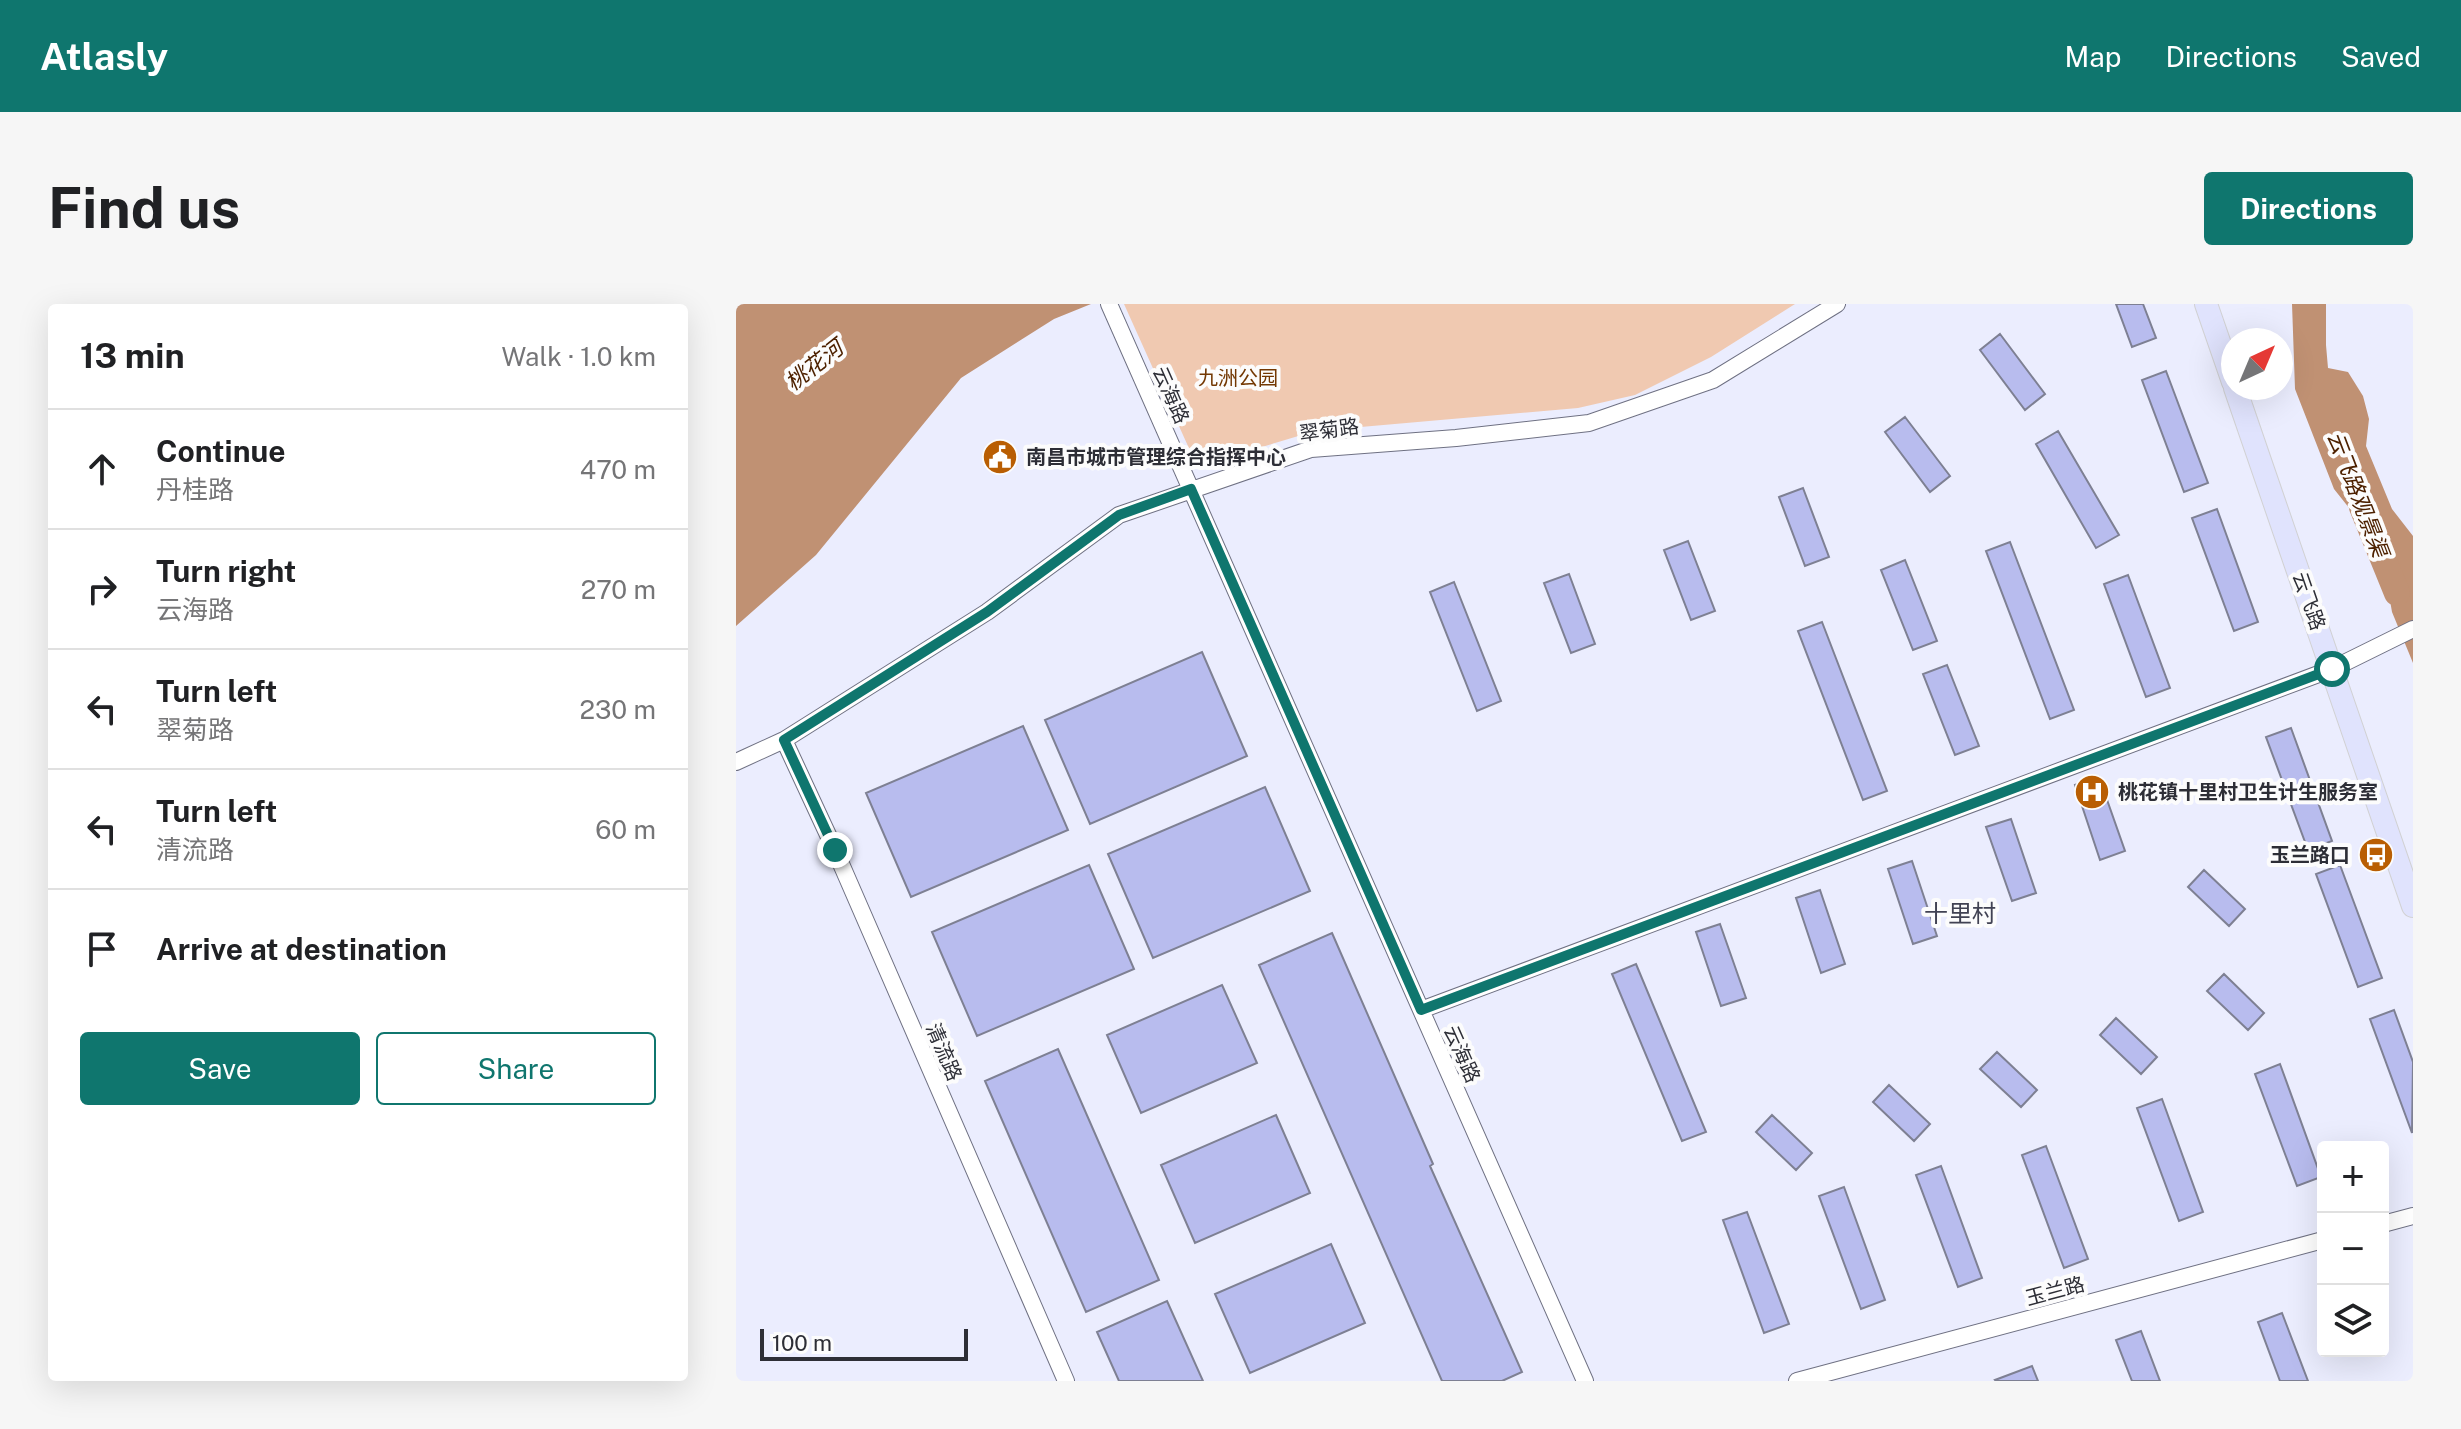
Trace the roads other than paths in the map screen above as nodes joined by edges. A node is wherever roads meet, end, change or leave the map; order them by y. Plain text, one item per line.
1 (1837, 304) edge
2 (2206, 304) edge
3 (2222, 304) edge
4 (1110, 306) edge
5 (2230, 328) edge
6 (2221, 347) edge
7 (2240, 400) edge
8 (2255, 400) edge
9 (1191, 489) junction
10 (2413, 629) edge
11 (2339, 666) junction
12 (784, 740) junction
13 (736, 762) edge
14 (2413, 861) edge
15 (2413, 906) edge
16 (1421, 1010) junction
17 (2413, 1216) edge
18 (2389, 1222) edge
19 (2317, 1242) edge
20 (1066, 1381) edge
21 (1585, 1381) edge
22 (1797, 1381) edge

1 - 9 street, 翠菊路
2 - 6 main road, 云飞路
3 - 5 main road
4 - 9 street, 云海路
7 - 11 main road, 云飞路
8 - 11 main road, 云飞路
9 - 12 street, 翠菊路
9 - 16 street, 云海路
10 - 11 street
11 - 14 main road, 云飞路
11 - 15 main road, 云飞路
11 - 16 street
12 - 13 street, 翠菊路
12 - 20 street, 清流路
16 - 21 street, 云海路
17 - 18 street
19 - 22 street, 玉兰路

